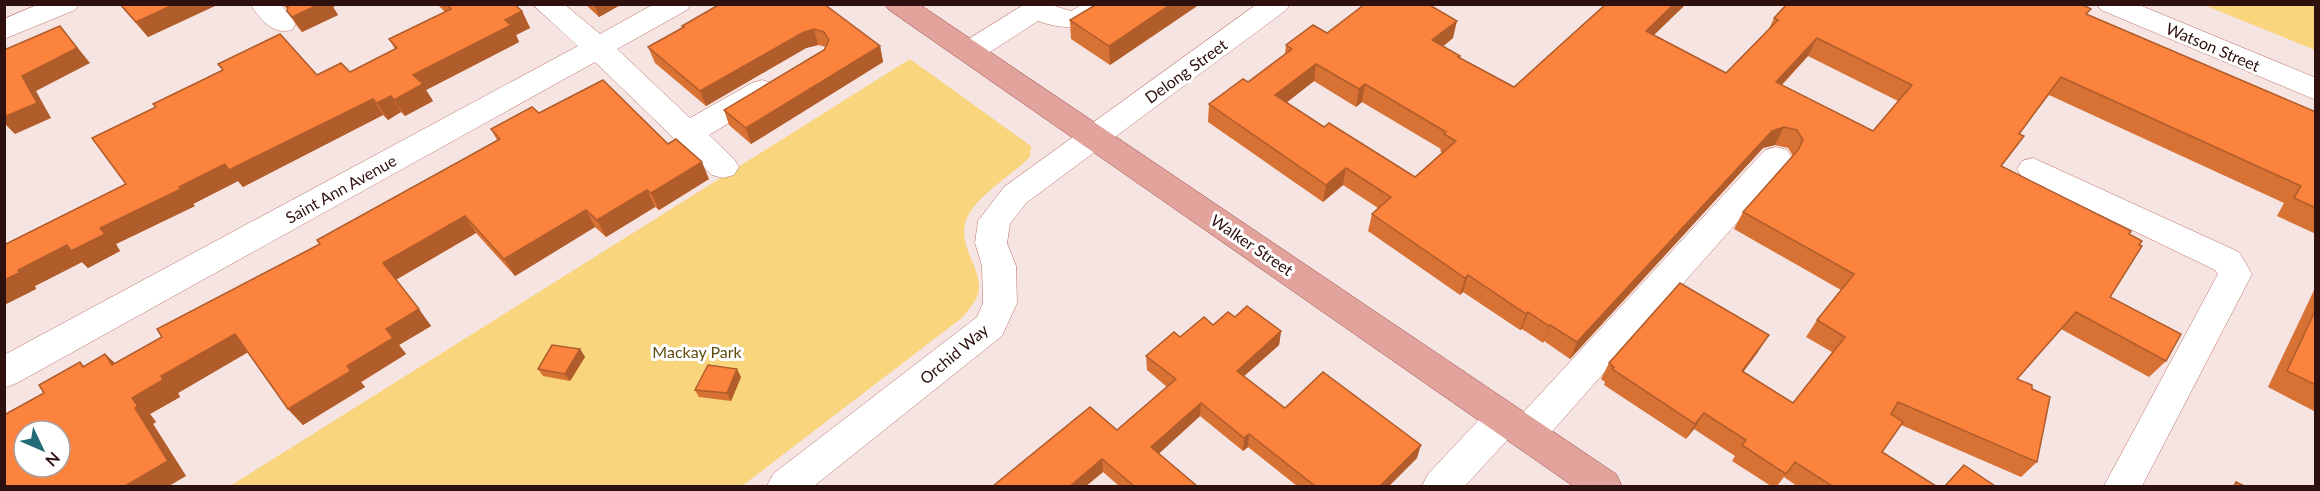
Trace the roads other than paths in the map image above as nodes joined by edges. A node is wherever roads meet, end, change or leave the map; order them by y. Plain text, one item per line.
1 (64, 4) edge
2 (546, 4) edge
3 (677, 4) edge
4 (899, 4) edge
5 (1104, 4) edge
6 (1276, 4) edge
7 (2111, 4) edge
8 (2153, 12) edge
9 (4, 30) edge
10 (598, 48) junction
11 (969, 52) junction
12 (788, 75) edge
13 (2316, 90) edge
14 (687, 135) junction
15 (1095, 138) junction
16 (1776, 158) dead end
17 (723, 167) dead end
18 (2033, 169) dead end
19 (4, 374) edge
20 (1516, 426) junction
21 (786, 486) edge
22 (1441, 486) edge
23 (1603, 486) edge
24 (2122, 486) edge

1 - 9 street
2 - 10 street
3 - 10 street, Saint Ann Avenue
4 - 11 main road, Walker Street
5 - 11 street
6 - 15 street, Delong Street
7 - 8 street, Watson Street
8 - 13 street, Watson Street
10 - 14 street
10 - 19 street, Saint Ann Avenue
11 - 15 main road, Walker Street
12 - 14 street
14 - 17 street
15 - 20 main road, Walker Street
15 - 21 street, Orchid Way
16 - 20 street
18 - 24 street
20 - 22 street
20 - 23 main road, Walker Street

